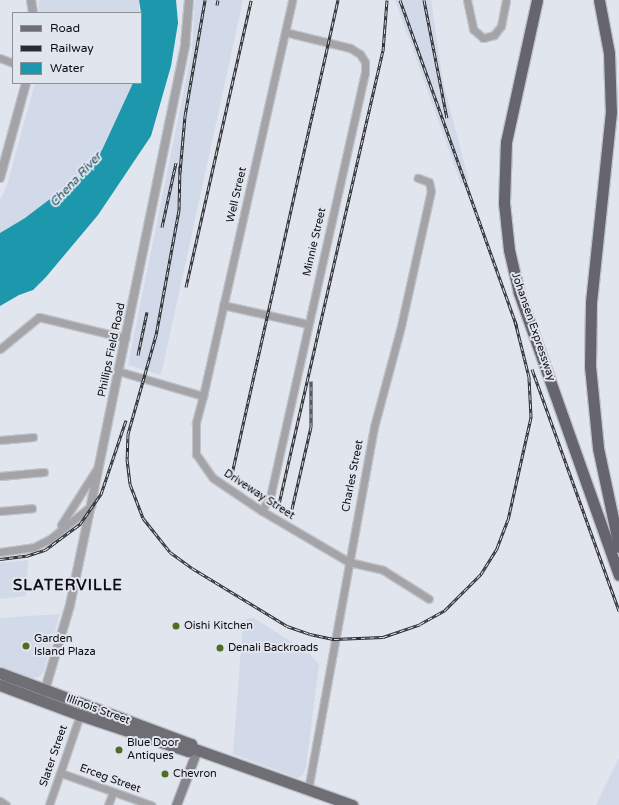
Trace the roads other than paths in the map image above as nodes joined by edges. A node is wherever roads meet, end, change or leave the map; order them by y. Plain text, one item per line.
1 (31, 0) edge
2 (189, 0) edge
3 (292, 0) edge
4 (467, 0) edge
5 (506, 0) edge
6 (537, 0) edge
7 (599, 0) edge
8 (33, 12) edge
9 (285, 32) junction
10 (0, 58) edge
11 (12, 63) edge
12 (26, 84) edge
13 (0, 178) edge
14 (418, 178) dead end
15 (223, 305) junction
16 (308, 324) junction
17 (125, 338) junction
18 (0, 349) edge
19 (118, 371) junction
20 (203, 396) junction
21 (33, 437) dead end
22 (0, 440) edge
23 (99, 464) junction
24 (44, 472) dead end
25 (0, 476) edge
26 (91, 506) junction
27 (32, 508) dead end
28 (0, 511) edge
29 (262, 511) junction
30 (50, 539) junction
31 (619, 547) edge
32 (0, 552) edge
33 (348, 562) junction
34 (619, 575) edge
35 (429, 599) dead end
36 (0, 673) edge
37 (0, 685) edge
38 (43, 696) junction
39 (80, 715) junction
40 (194, 749) junction
41 (61, 773) junction
42 (308, 790) junction
43 (113, 792) junction
44 (0, 801) edge
45 (6, 805) edge
46 (48, 805) edge
47 (108, 805) edge
48 (152, 805) edge
49 (176, 805) edge
50 (352, 805) edge

1 - 8 street
2 - 17 street, Phillips Field Road
3 - 9 street, Well Street
4 - 5 street
6 - 34 highway, Johansen Expressway
7 - 31 highway
9 - 15 street, Well Street
9 - 16 street, Minnie Street
10 - 11 street
12 - 13 street
14 - 33 street, Charles Street
15 - 16 street
15 - 20 street, Well Street
16 - 29 street, Minnie Street
17 - 18 street
17 - 19 street, Phillips Field Road
19 - 20 street
19 - 23 street, Phillips Field Road
20 - 29 street, Driveway Street
21 - 22 street
23 - 26 street, Phillips Field Road
23 - 30 street
24 - 25 street
26 - 30 street
26 - 38 street, Phillips Field Road
27 - 28 street
29 - 33 street, Driveway Street
30 - 32 street
33 - 35 street, Driveway Street
33 - 42 street, Charles Street
36 - 38 main road, Illinois Street
37 - 38 main road, Illinois Street
38 - 39 main road, Illinois Street
38 - 40 main road, Illinois Street
39 - 40 main road, Illinois Street
39 - 41 street, Slater Street
40 - 42 main road, Illinois Street
40 - 49 main road
41 - 43 street, Erceg Street
41 - 46 street, Slater Street
42 - 50 main road, Illinois Street
43 - 47 street
43 - 48 street, Erceg Street
44 - 45 street

